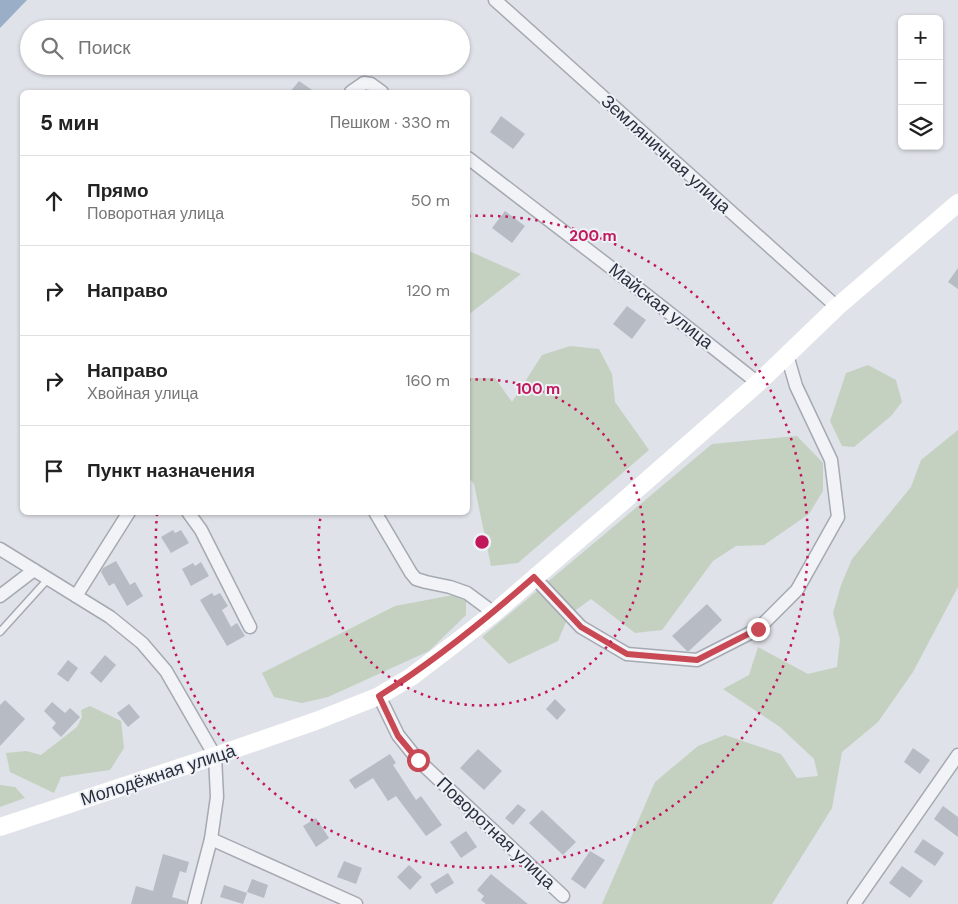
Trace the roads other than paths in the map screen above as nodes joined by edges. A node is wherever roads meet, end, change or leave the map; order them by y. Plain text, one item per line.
1 (494, 0) edge
2 (354, 90) edge
3 (379, 90) edge
4 (470, 160) edge
5 (958, 202) edge
6 (837, 307) junction
7 (787, 355) junction
8 (758, 383) junction
9 (127, 515) edge
10 (190, 515) edge
11 (378, 515) edge
12 (0, 549) edge
13 (34, 570) junction
14 (534, 577) junction
15 (48, 579) junction
16 (0, 596) edge
17 (76, 596) junction
18 (494, 612) junction
19 (250, 627) dead end
20 (0, 632) edge
21 (379, 696) junction
22 (958, 754) edge
23 (216, 756) junction
24 (0, 828) edge
25 (211, 839) junction
26 (563, 896) dead end
27 (194, 904) edge
28 (356, 904) edge
29 (854, 904) edge

1 - 6 street, Земляничная улица
2 - 3 street
4 - 8 street, Майская улица
5 - 6 street, Молодёжная улица
6 - 7 street, Молодёжная улица
7 - 8 street, Молодёжная улица
7 - 14 street
8 - 14 street, Молодёжная улица
9 - 17 street
10 - 19 street
11 - 18 street
12 - 13 street
13 - 15 street
13 - 16 street
14 - 18 street, Молодёжная улица
15 - 17 street
15 - 20 lane
17 - 23 street
18 - 21 street, Молодёжная улица
21 - 23 street, Молодёжная улица
21 - 26 street, Поворотная улица
22 - 29 street
23 - 24 street, Молодёжная улица
23 - 25 street
25 - 27 street
25 - 28 street

